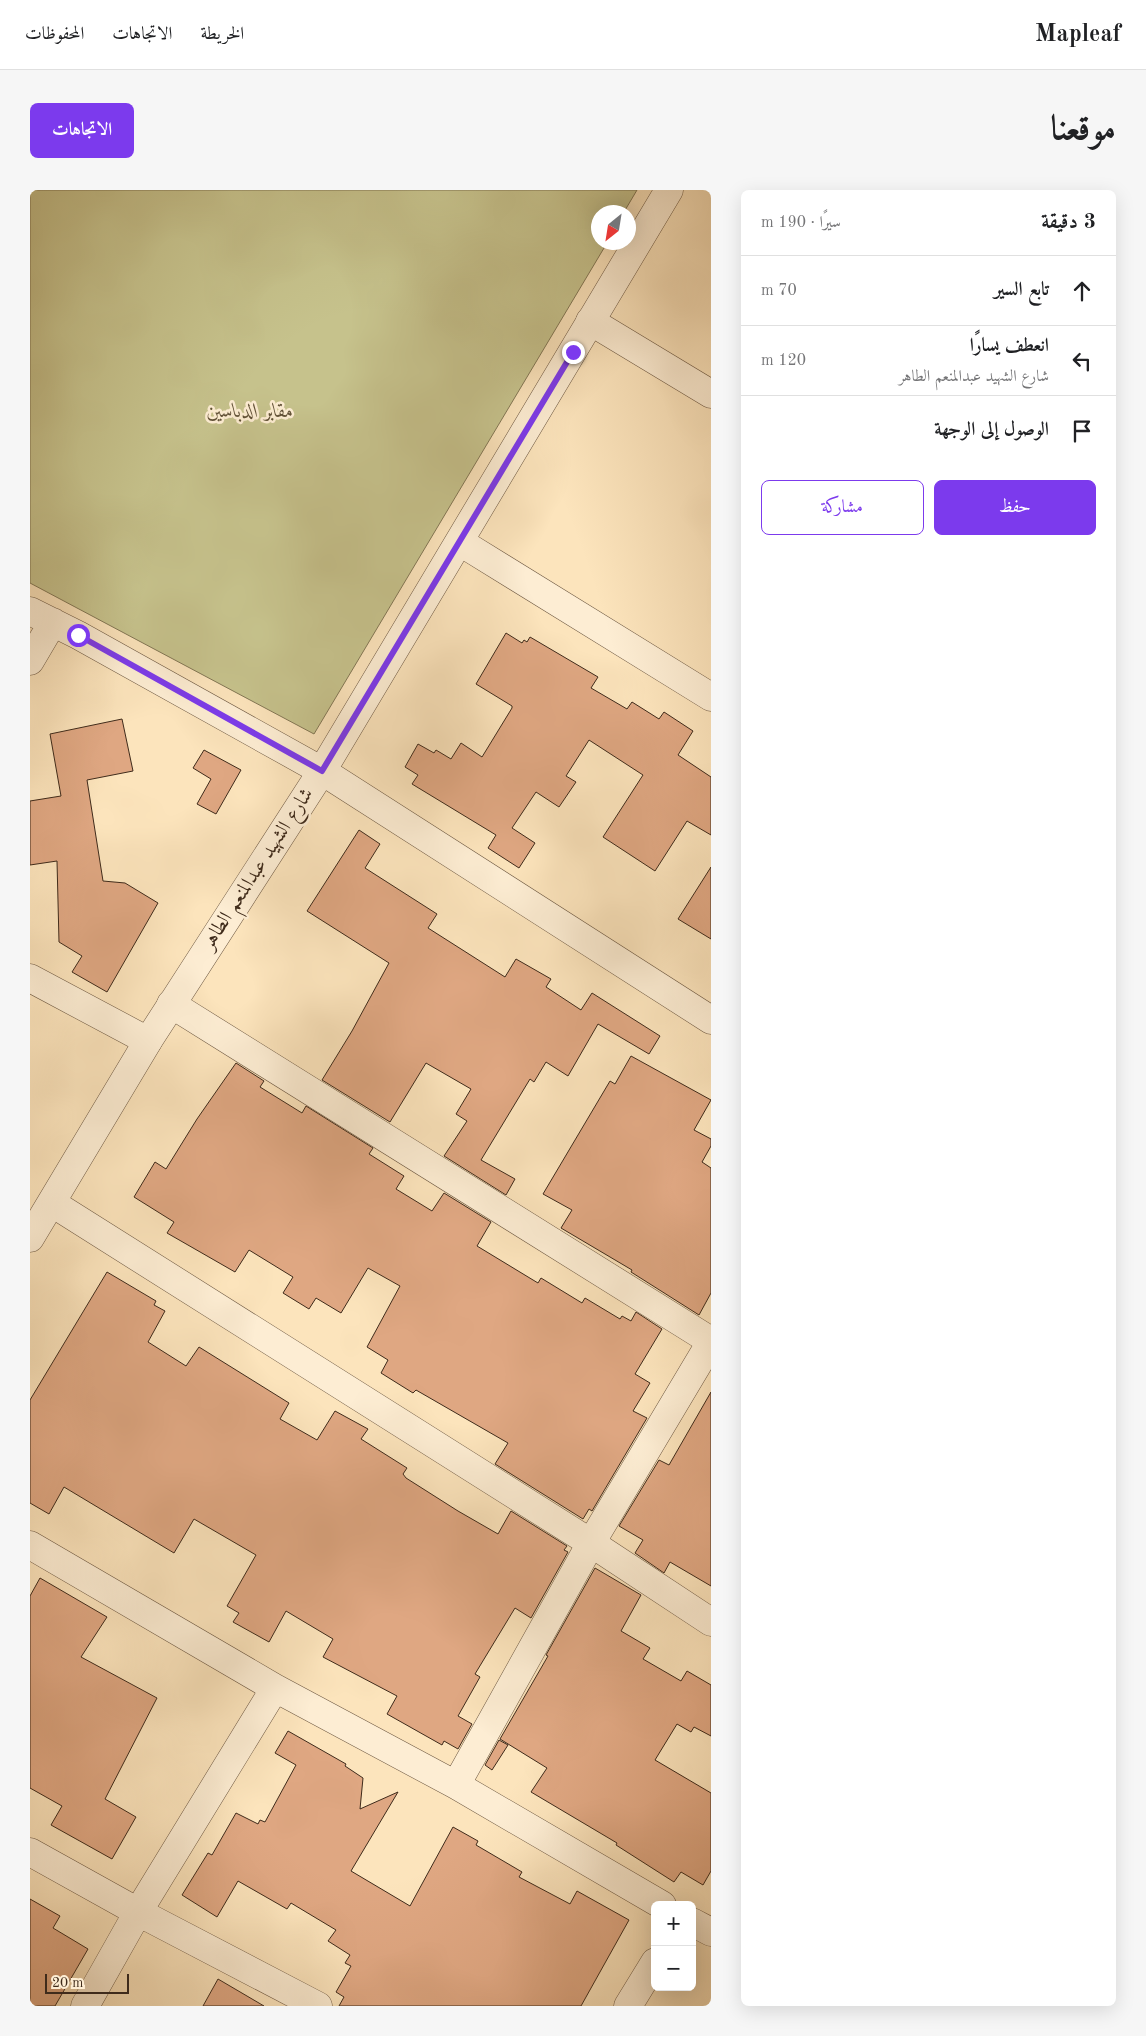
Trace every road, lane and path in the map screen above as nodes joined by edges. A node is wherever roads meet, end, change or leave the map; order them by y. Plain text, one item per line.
1 (669, 190) edge
2 (590, 320) junction
3 (711, 394) edge
4 (460, 542) junction
5 (41, 617) edge
6 (30, 661) edge
7 (711, 697) edge
8 (322, 771) junction
9 (30, 978) edge
10 (171, 1004) junction
11 (711, 1020) edge
12 (148, 1041) junction
13 (52, 1203) junction
14 (30, 1238) edge
15 (711, 1341) edge
16 (591, 1543) junction
17 (30, 1545) edge
18 (711, 1622) edge
19 (275, 1688) junction
20 (456, 1785) junction
21 (30, 1852) edge
22 (655, 1901) edge
23 (138, 1912) junction
24 (696, 1924) edge
25 (711, 1932) edge
26 (651, 1969) edge
27 (85, 2006) edge
28 (318, 2006) edge
29 (628, 2006) edge

1 - 2 street, شارع الشهيد عبدالمنعم الطاهر
2 - 3 street
2 - 4 street, شارع الشهيد عبدالمنعم الطاهر
4 - 7 street
4 - 8 street, شارع الشهيد عبدالمنعم الطاهر
5 - 6 street
5 - 8 street
8 - 10 street, شارع الشهيد عبدالمنعم الطاهر
8 - 11 street
9 - 12 street
10 - 12 street, شارع الشهيد عبدالمنعم الطاهر
10 - 15 street
12 - 13 street, شارع الشهيد عبدالمنعم الطاهر
13 - 14 street, شارع الشهيد عبدالمنعم الطاهر
13 - 16 street
15 - 16 street
16 - 18 street
16 - 20 street
17 - 19 street
19 - 20 street
19 - 23 street
20 - 22 street
21 - 23 street
23 - 27 street
23 - 28 street
24 - 25 street
26 - 29 street

